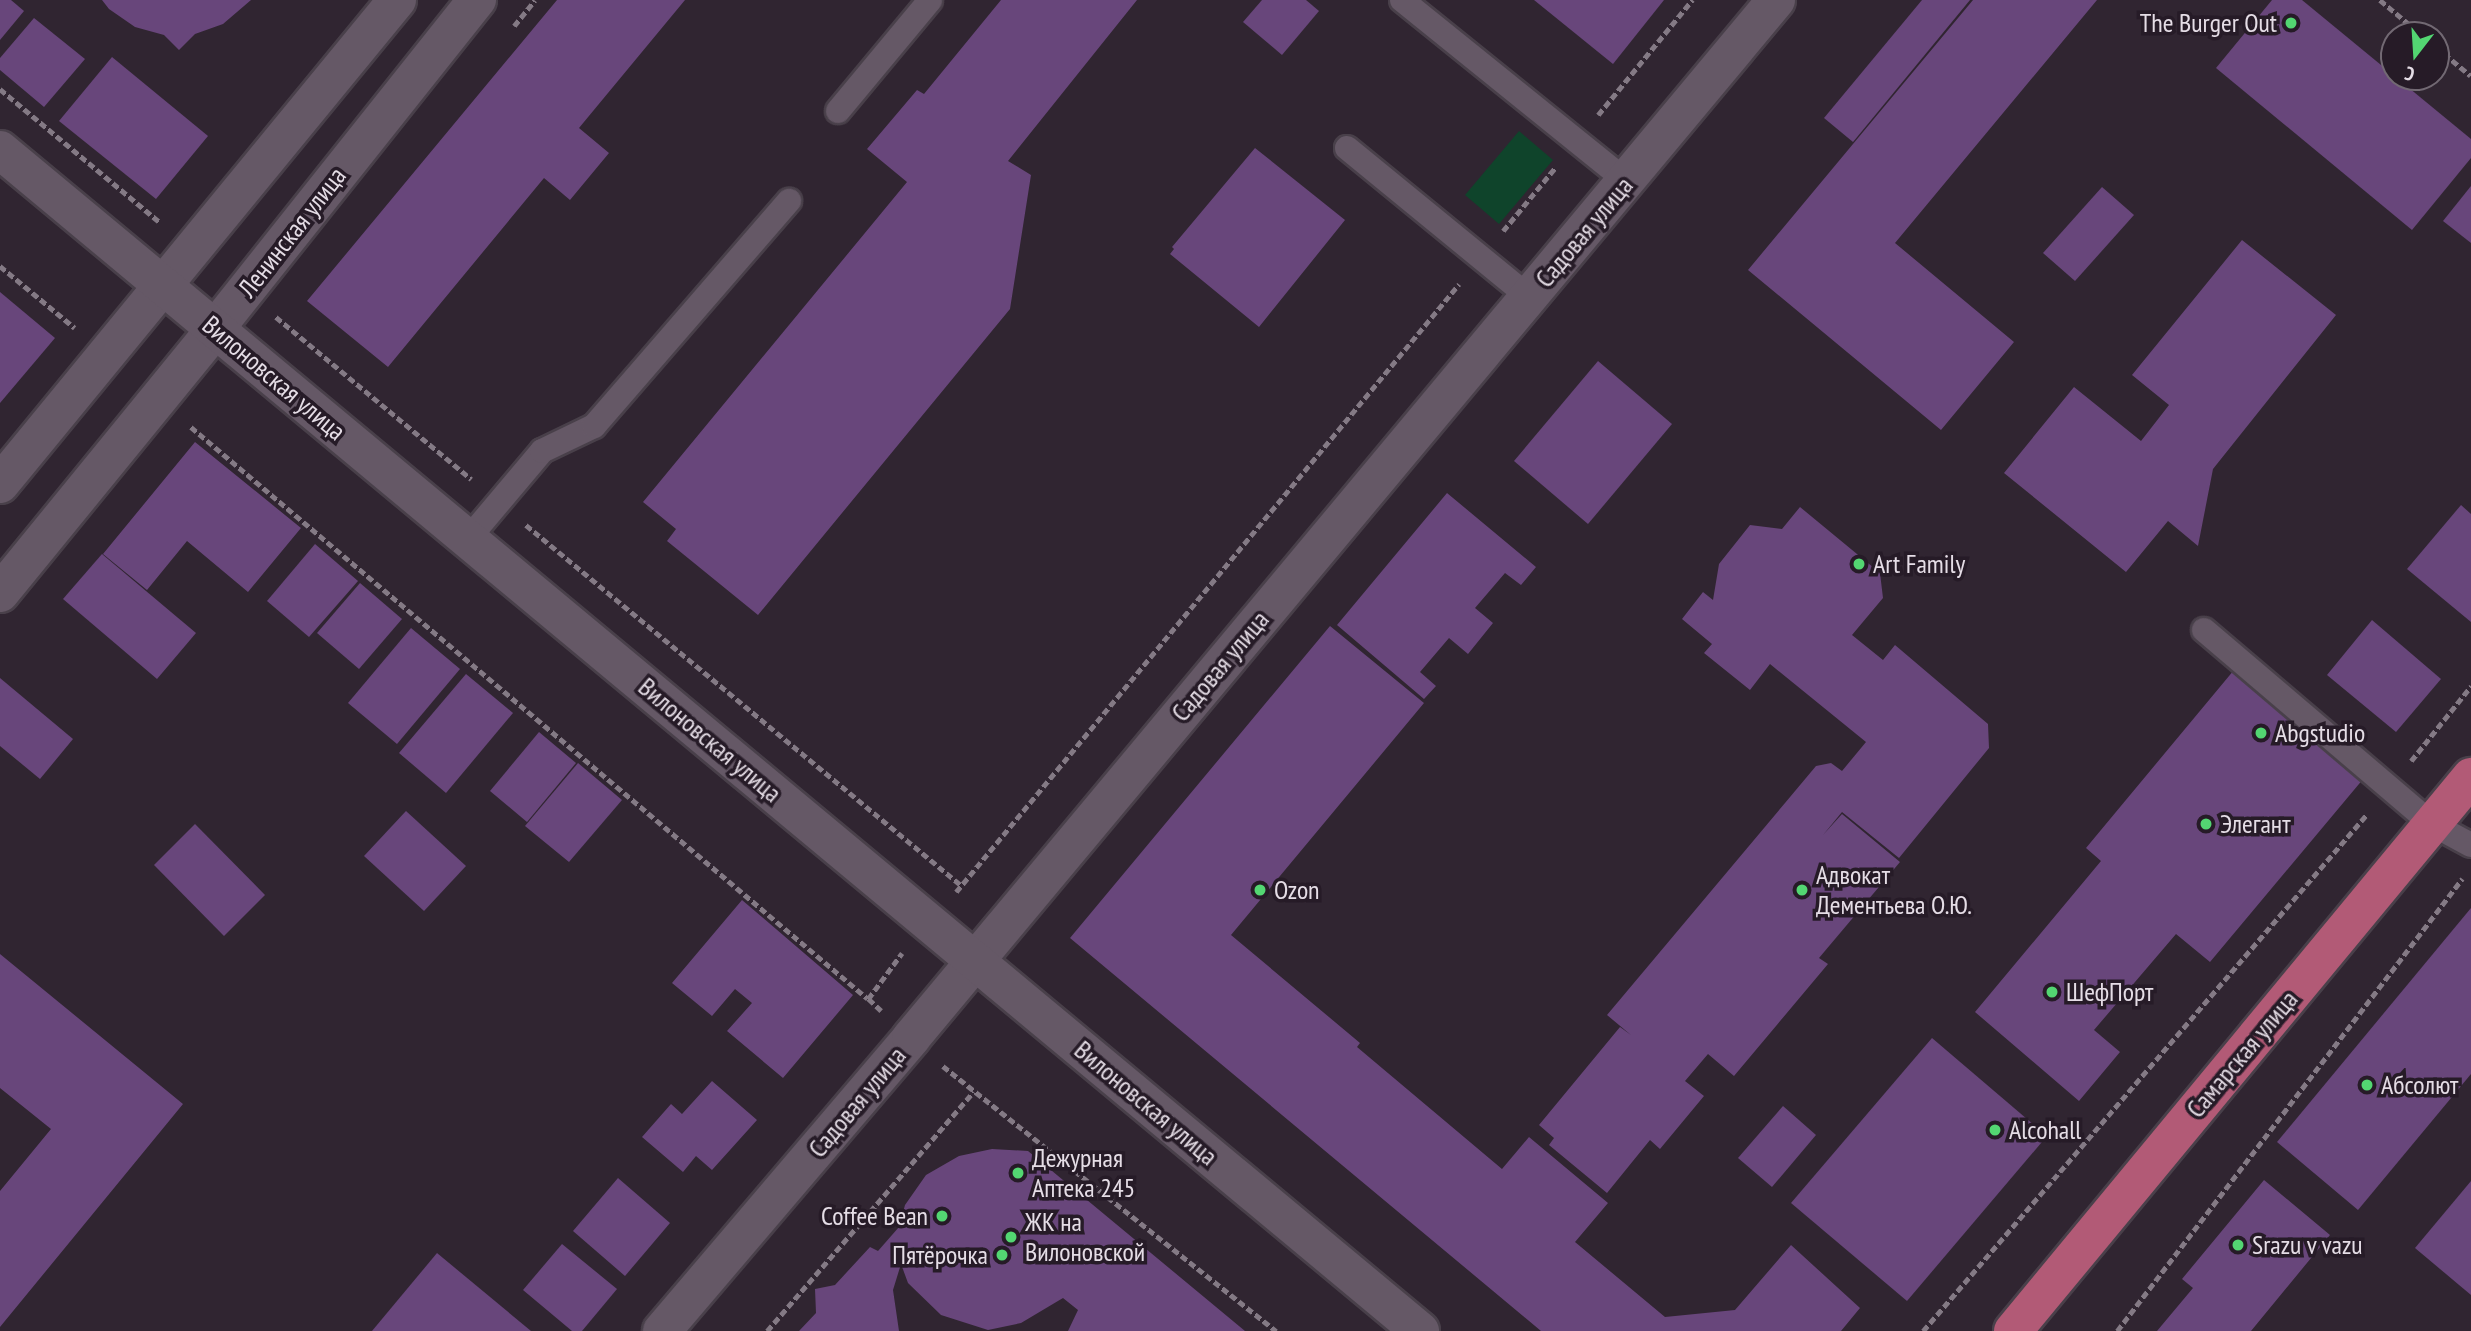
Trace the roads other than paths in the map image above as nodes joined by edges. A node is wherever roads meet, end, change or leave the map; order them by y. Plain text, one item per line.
1 (397, 0) edge
2 (477, 0) edge
3 (930, 0) edge
4 (1402, 0) edge
5 (1776, 0) edge
6 (838, 111) dead end
7 (1348, 148) dead end
8 (0, 150) edge
9 (1626, 181) junction
10 (789, 201) dead end
11 (164, 286) junction
12 (1529, 297) junction
13 (215, 329) junction
14 (0, 484) edge
15 (468, 539) junction
16 (0, 593) edge
17 (2204, 630) dead end
18 (2471, 777) edge
19 (2432, 824) junction
20 (2471, 845) edge
21 (973, 960) junction
22 (662, 1331) edge
23 (1420, 1331) edge
24 (2013, 1331) edge

1 - 11 street
2 - 13 street, Ленинская улица
3 - 6 lane
4 - 9 lane
5 - 9 street, Садовая улица
7 - 12 lane
8 - 11 street, Вилоновская улица
9 - 12 street, Садовая улица
10 - 15 lane
11 - 13 street, Вилоновская улица
11 - 14 street
12 - 21 street, Садовая улица
13 - 15 street, Вилоновская улица
13 - 16 street, Ленинская улица
15 - 21 street, Вилоновская улица
17 - 19 lane
18 - 19 main road, Самарская улица
19 - 20 lane
19 - 24 main road, Самарская улица
21 - 22 street, Садовая улица
21 - 23 street, Вилоновская улица

